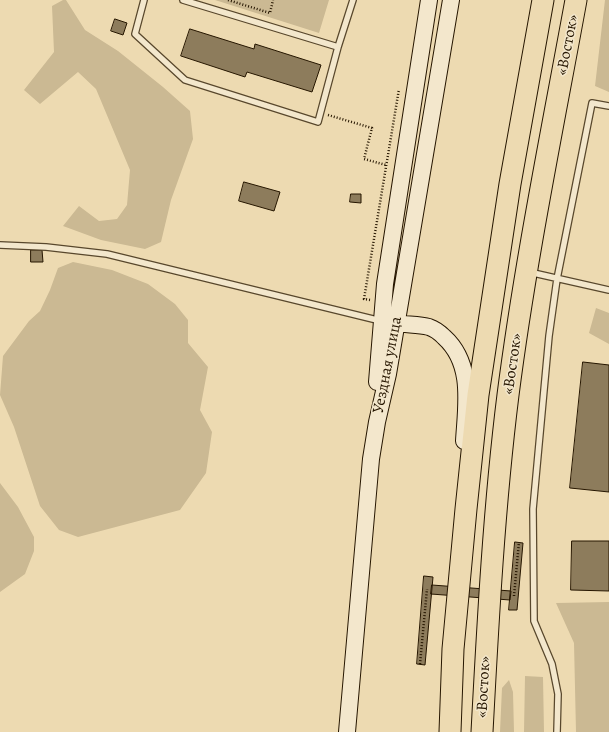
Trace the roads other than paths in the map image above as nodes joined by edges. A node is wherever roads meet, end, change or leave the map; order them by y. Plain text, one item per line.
1 (144, 0) edge
2 (183, 0) edge
3 (353, 0) edge
4 (429, 0) edge
5 (451, 0) edge
6 (543, 0) edge
7 (576, 0) edge
8 (338, 47) junction
9 (609, 106) edge
10 (0, 245) edge
11 (527, 271) junction
12 (557, 279) junction
13 (609, 290) edge
14 (389, 322) junction
15 (466, 509) junction
16 (347, 732) edge
17 (450, 732) edge
18 (482, 732) edge
19 (557, 732) edge

1 - 8 lane
2 - 8 lane
3 - 8 lane
4 - 14 street, Уездная улица
5 - 14 street, Уездная улица
6 - 15 highway, «Восток»
7 - 11 highway, «Восток»
9 - 12 lane
10 - 14 lane
11 - 12 lane
11 - 18 highway, «Восток»
12 - 13 lane
12 - 19 lane
14 - 15 street
14 - 16 street, Уездная улица
15 - 17 highway, «Восток»

